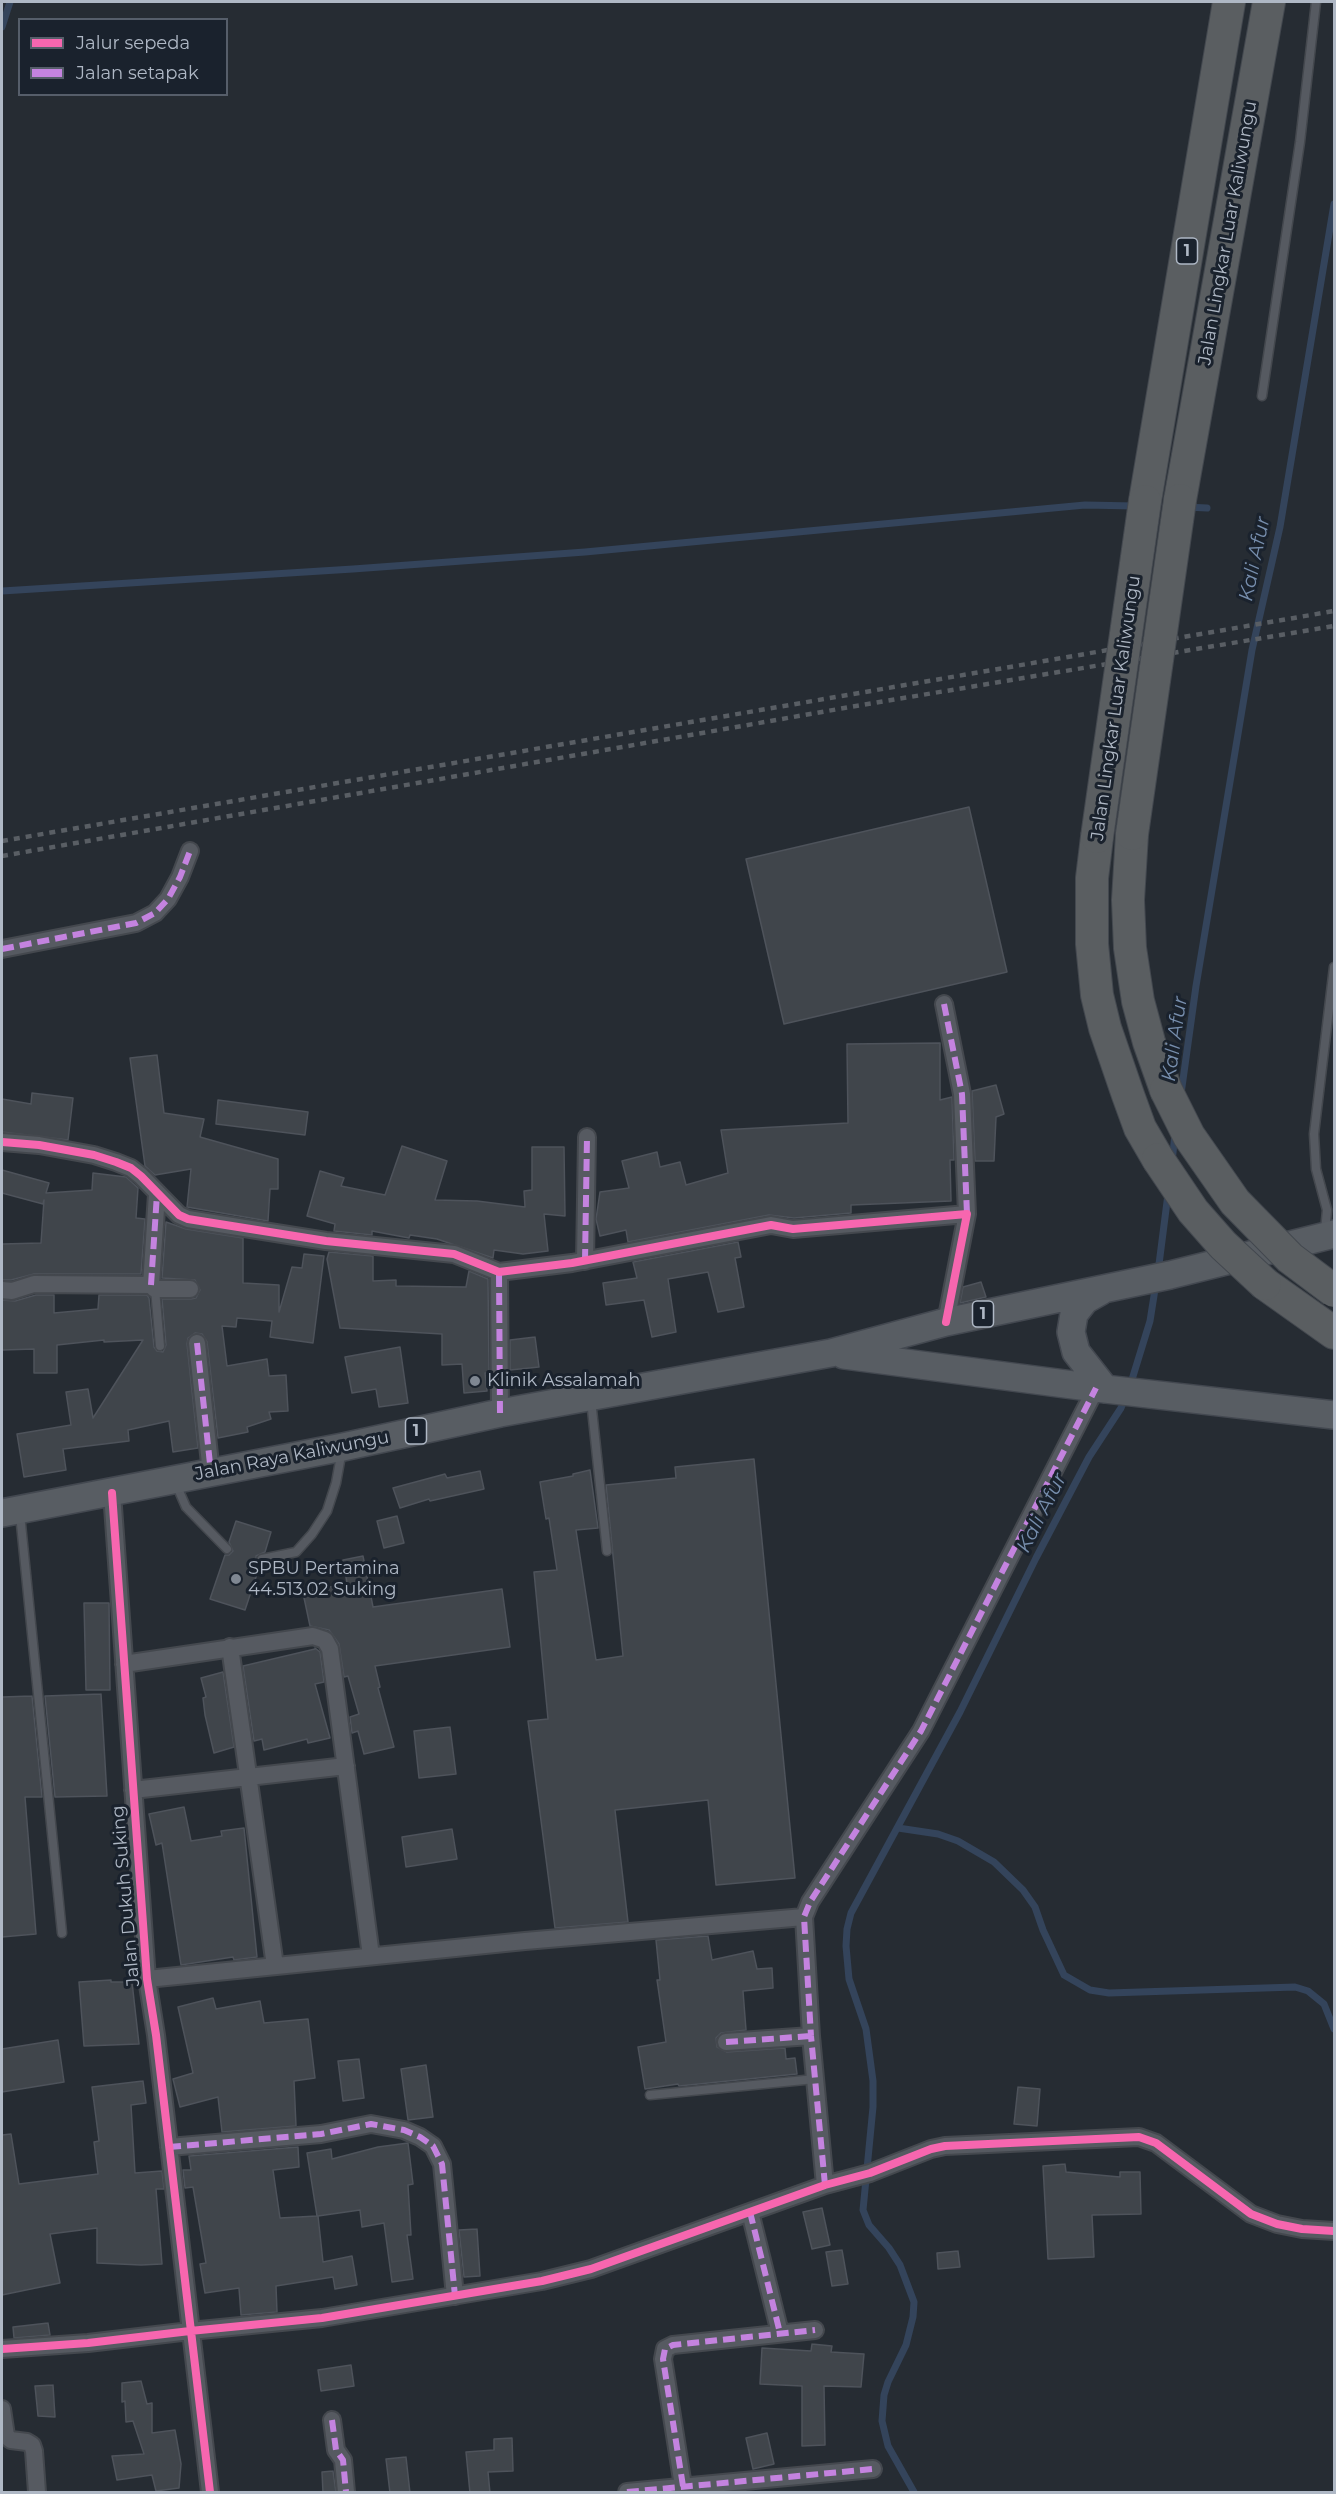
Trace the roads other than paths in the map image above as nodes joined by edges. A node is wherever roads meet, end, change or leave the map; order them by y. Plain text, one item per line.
1 (1229, 2) edge
2 (1269, 2) edge
3 (1316, 2) edge
4 (1262, 396) dead end
5 (190, 851) dead end
6 (2, 950) edge
7 (1335, 967) edge
8 (944, 1004) dead end
9 (587, 1137) dead end
10 (2, 1142) edge
11 (157, 1194) junction
12 (967, 1214) junction
13 (1330, 1234) edge
14 (585, 1261) junction
15 (498, 1272) junction
16 (153, 1287) junction
17 (1106, 1288) junction
18 (190, 1289) dead end
19 (2, 1290) edge
20 (1335, 1291) edge
21 (946, 1322) junction
22 (1335, 1333) edge
23 (197, 1343) dead end
24 (160, 1346) dead end
25 (831, 1353) junction
26 (1112, 1390) junction
27 (590, 1397) junction
28 (500, 1413) junction
29 (1335, 1415) edge
30 (343, 1447) junction
31 (211, 1473) junction
32 (174, 1480) junction
33 (112, 1493) junction
34 (11, 1511) edge
35 (227, 1549) dead end
36 (607, 1551) dead end
37 (262, 1559) dead end
38 (230, 1647) junction
39 (124, 1664) junction
40 (346, 1766) junction
41 (249, 1778) junction
42 (133, 1790) junction
43 (804, 1917) junction
44 (62, 1933) dead end
45 (371, 1956) junction
46 (275, 1966) junction
47 (147, 1978) junction
48 (811, 2036) junction
49 (726, 2042) dead end
50 (815, 2079) junction
51 (650, 2095) dead end
52 (169, 2146) junction
53 (825, 2185) junction
54 (750, 2212) junction
55 (1335, 2231) edge
56 (455, 2296) junction
57 (815, 2330) dead end
58 (190, 2331) junction
59 (780, 2333) junction
60 (2, 2349) edge
61 (2, 2409) edge
62 (332, 2420) dead end
63 (873, 2469) dead end
64 (683, 2486) junction
65 (646, 2492) edge
66 (37, 2493) edge
67 (210, 2493) edge
68 (346, 2493) edge
69 (627, 2493) edge

1 - 22 highway, Jalan Lingkar Luar Kaliwungu / 1, bridge
2 - 20 highway, Jalan Lingkar Luar Kaliwungu / 1, bridge
3 - 4 lane
5 - 6 street
7 - 13 lane
8 - 12 street
9 - 14 street
10 - 11 street
11 - 15 street
11 - 16 street
12 - 14 street
12 - 21 street
13 - 17 main road, 1
14 - 15 street
15 - 28 street
16 - 18 street
16 - 19 street
16 - 24 lane
17 - 21 main road, 1
17 - 26 main road
21 - 25 main road, 1
23 - 31 street
25 - 26 main road, 1
25 - 27 main road, Jalan Raya Kaliwungu / 1
26 - 29 main road, 1
26 - 43 street
27 - 28 main road, Jalan Raya Kaliwungu / 1
27 - 36 lane
28 - 30 main road, Jalan Raya Kaliwungu / 1
30 - 31 main road, Jalan Raya Kaliwungu / 1
30 - 37 lane
31 - 32 main road, Jalan Raya Kaliwungu / 1
32 - 33 main road, Jalan Raya Kaliwungu / 1
32 - 35 lane
33 - 34 main road, Jalan Raya Kaliwungu / 1
33 - 39 street, Jalan Dukuh Suking
34 - 44 lane
38 - 39 street
38 - 40 street
38 - 41 street
39 - 42 street, Jalan Dukuh Suking
40 - 41 street
40 - 45 street
41 - 42 street
41 - 46 street
42 - 47 street, Jalan Dukuh Suking
43 - 45 street
43 - 48 street
45 - 46 street
46 - 47 street
47 - 52 street, Jalan Dukuh Suking
48 - 49 street
48 - 50 street
50 - 51 lane
50 - 53 street
52 - 56 street
52 - 58 street, Jalan Dukuh Suking
53 - 54 street
53 - 55 street
54 - 56 street
54 - 59 street
56 - 58 street
57 - 59 street
58 - 60 street
58 - 67 street, Jalan Dukuh Suking
59 - 64 street
61 - 66 street
62 - 68 street
63 - 64 street
64 - 65 street
65 - 69 street

